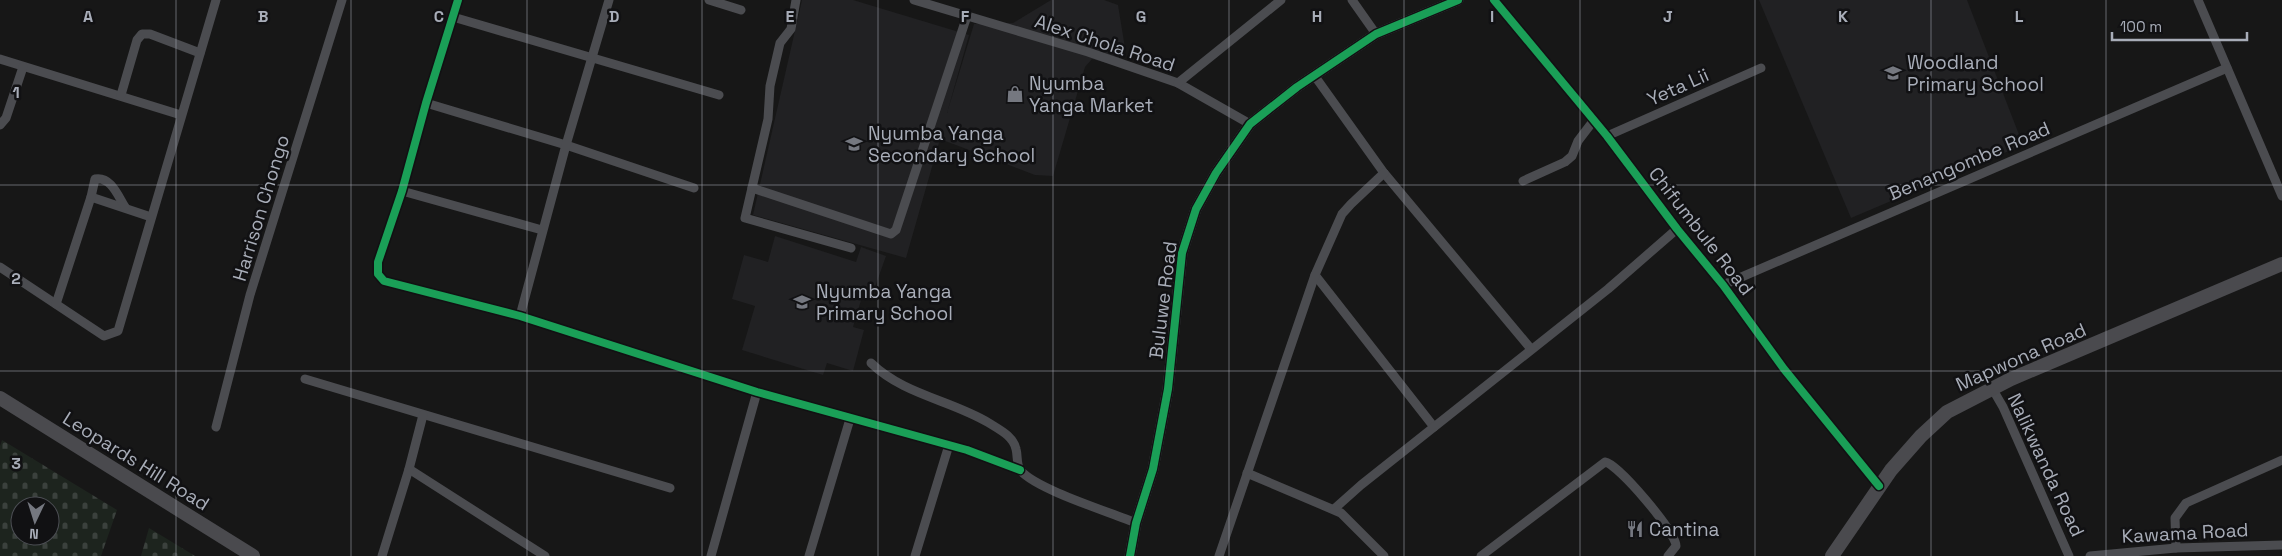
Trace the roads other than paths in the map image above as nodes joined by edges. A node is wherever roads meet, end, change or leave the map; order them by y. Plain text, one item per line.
1 (216, 0) edge
2 (342, 0) edge
3 (458, 0) edge
4 (609, 0) edge
5 (709, 0) edge
6 (796, 0) edge
7 (914, 0) edge
8 (1281, 0) edge
9 (1352, 0) edge
10 (1458, 0) edge
11 (1494, 0) edge
12 (2198, 0) edge
13 (926, 1) edge
14 (741, 10) dead end
15 (967, 16) junction
16 (453, 17) junction
17 (1376, 34) junction
18 (200, 53) junction
19 (594, 57) junction
20 (0, 59) edge
21 (23, 67) junction
22 (1761, 68) dead end
23 (2226, 68) junction
24 (1314, 75) junction
25 (1178, 83) junction
26 (121, 95) junction
27 (719, 95) dead end
28 (426, 103) junction
29 (181, 115) junction
30 (1594, 120) junction
31 (1250, 124) junction
32 (0, 125) edge
33 (1607, 136) junction
34 (566, 146) junction
35 (1384, 173) junction
36 (1523, 181) dead end
37 (694, 188) dead end
38 (752, 188) junction
39 (402, 191) junction
40 (2282, 196) edge
41 (91, 197) junction
42 (125, 208) junction
43 (150, 217) junction
44 (1677, 229) junction
45 (542, 230) junction
46 (851, 248) dead end
47 (2282, 264) edge
48 (0, 267) edge
49 (1315, 275) junction
50 (1723, 285) junction
51 (56, 304) junction
52 (520, 316) junction
53 (1531, 349) junction
54 (871, 363) dead end
55 (306, 380) dead end
56 (1992, 388) junction
57 (757, 392) junction
58 (0, 398) edge
59 (423, 415) junction
60 (850, 419) junction
61 (216, 427) dead end
62 (1434, 427) junction
63 (949, 446) junction
64 (2282, 460) edge
65 (409, 469) junction
66 (1020, 470) junction
67 (1247, 474) junction
68 (1879, 486) junction
69 (670, 488) dead end
70 (1334, 509) junction
71 (1136, 523) junction
72 (2282, 545) edge
73 (2176, 548) junction
74 (253, 556) edge
75 (382, 556) edge
76 (545, 556) edge
77 (711, 556) edge
78 (809, 556) edge
79 (915, 556) edge
80 (1130, 556) edge
81 (1219, 556) edge
82 (1384, 556) edge
83 (1481, 556) edge
84 (1668, 556) edge
85 (1832, 556) edge
86 (2070, 556) edge
87 (2090, 556) edge

1 - 18 street
2 - 61 street, Harrison Chongo
3 - 16 street
4 - 19 street
5 - 14 street
6 - 38 street
7 - 13 street, Alex Chola Road
8 - 25 street
9 - 17 street
10 - 17 street, Buluwe Road
11 - 30 street, Chifumbule Road
12 - 23 street
13 - 15 street, Alex Chola Road
15 - 25 street, Alex Chola Road
15 - 38 street
16 - 19 street
16 - 28 street
17 - 24 street, Buluwe Road
18 - 26 street
18 - 29 street
19 - 27 street
19 - 34 street
20 - 21 street
21 - 26 street
21 - 32 street
22 - 33 street, Yeta Lii
23 - 40 street
23 - 50 street, Benangombe Road
24 - 31 street, Buluwe Road
24 - 35 street
25 - 31 street, Alex Chola Road
26 - 29 street
28 - 34 street
28 - 39 street
29 - 43 street
30 - 33 street, Chifumbule Road
30 - 36 street
31 - 71 street, Buluwe Road
33 - 44 street, Chifumbule Road
34 - 37 street
34 - 45 street
35 - 49 street
35 - 53 street
38 - 46 street
39 - 45 street
39 - 52 street
41 - 42 street
41 - 42 street
41 - 51 street
42 - 43 street
43 - 51 street
44 - 50 street, Chifumbule Road
44 - 53 street
45 - 52 street
47 - 56 main road, Mapwona Road
48 - 51 street
49 - 62 street
49 - 67 street
50 - 68 street, Chifumbule Road
52 - 57 street
53 - 62 street
54 - 66 street
55 - 59 street
56 - 68 main road, Mapwona Road
56 - 86 street, Nalikwanda Road
57 - 60 street
57 - 77 street
58 - 74 main road, Leopards Hill Road
59 - 65 street
59 - 69 street
60 - 63 street
60 - 78 street
62 - 70 street
63 - 66 street
63 - 79 street
64 - 73 street
65 - 75 street
65 - 76 street
66 - 71 street
67 - 70 street
67 - 81 street
68 - 85 main road, Mapwona Road
70 - 82 street
71 - 80 street, Buluwe Road
72 - 73 street, Kawama Road
73 - 87 street, Kawama Road
83 - 84 street

